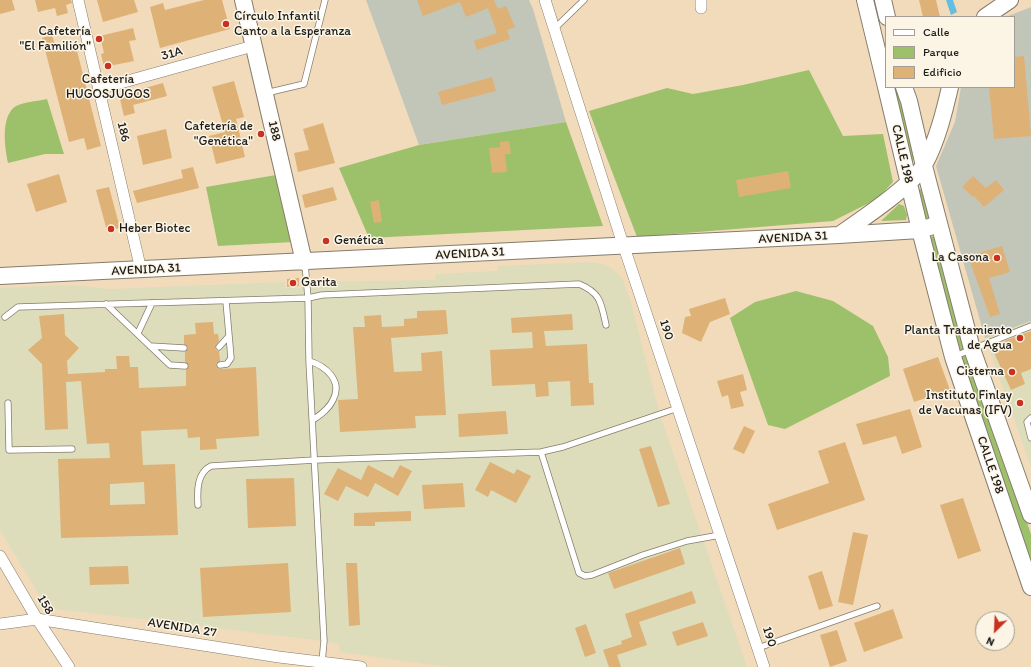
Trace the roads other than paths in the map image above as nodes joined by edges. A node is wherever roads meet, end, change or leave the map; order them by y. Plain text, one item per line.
1 (78, 0) edge
2 (243, 0) edge
3 (324, 0) edge
4 (545, 0) edge
5 (584, 0) edge
6 (865, 0) edge
7 (883, 0) edge
8 (1010, 0) edge
9 (887, 16) edge
10 (986, 16) edge
11 (554, 29) junction
12 (253, 46) junction
13 (884, 67) edge
14 (885, 77) edge
15 (886, 88) edge
16 (904, 88) edge
17 (950, 88) edge
18 (99, 89) junction
19 (265, 93) junction
20 (924, 166) junction
21 (908, 183) junction
22 (929, 186) junction
23 (938, 224) junction
24 (920, 230) junction
25 (839, 235) junction
26 (624, 247) junction
27 (304, 262) junction
28 (141, 270) junction
29 (0, 276) edge
30 (308, 298) junction
31 (226, 301) junction
32 (152, 303) junction
33 (106, 304) junction
34 (5, 316) dead end
35 (606, 325) dead end
36 (1031, 326) edge
37 (138, 333) junction
38 (228, 337) junction
39 (150, 346) junction
40 (184, 348) dead end
41 (219, 348) dead end
42 (972, 349) junction
43 (953, 357) junction
44 (309, 361) junction
45 (220, 365) dead end
46 (185, 366) dead end
47 (8, 404) dead end
48 (678, 408) junction
49 (1031, 418) edge
50 (313, 420) junction
51 (1031, 438) edge
52 (72, 449) dead end
53 (541, 452) junction
54 (315, 460) junction
55 (198, 505) dead end
56 (1031, 515) edge
57 (720, 535) junction
58 (0, 556) edge
59 (1031, 587) edge
60 (877, 606) dead end
61 (37, 619) junction
62 (0, 624) edge
63 (758, 648) junction
64 (278, 662) edge
65 (322, 662) junction
66 (69, 667) edge
67 (361, 667) edge
68 (764, 667) edge

1 - 18 street, 186
2 - 12 main road, 188
3 - 19 lane
4 - 11 street, 190
5 - 11 lane
6 - 13 main road, CALLE 198
7 - 9 main road
8 - 10 main road
11 - 26 street, 190
12 - 18 street, 31A
12 - 19 main road, 188
13 - 14 main road, CALLE 198
15 - 21 main road, CALLE 198
16 - 20 main road, CALLE 198
17 - 20 main road
18 - 28 street, 186
19 - 27 main road, 188
20 - 21 main road
20 - 22 main road, CALLE 198
21 - 22 main road
21 - 24 main road, CALLE 198
21 - 25 main road
22 - 23 main road, CALLE 198
23 - 24 main road, AVENIDA 31
23 - 42 main road, CALLE 198
24 - 25 main road, AVENIDA 31
24 - 43 main road, CALLE 198
25 - 26 main road, AVENIDA 31
26 - 27 main road, AVENIDA 31
26 - 48 street, 190
27 - 28 main road, AVENIDA 31
27 - 30 lane
28 - 29 main road, AVENIDA 31
30 - 31 lane
30 - 35 lane
30 - 44 lane
31 - 32 lane
31 - 38 lane
32 - 33 lane
32 - 37 lane
33 - 34 lane
33 - 37 lane
36 - 42 lane
37 - 39 lane
38 - 41 lane
38 - 45 lane
39 - 40 lane
39 - 46 lane
42 - 43 lane
42 - 56 main road, CALLE 198
43 - 59 main road, CALLE 198
44 - 50 lane
44 - 50 lane
47 - 52 lane
48 - 53 lane
48 - 57 street, 190
49 - 51 lane
50 - 54 lane
53 - 54 lane
53 - 57 lane
54 - 55 lane
54 - 65 lane
57 - 63 street, 190
58 - 61 street, 158
60 - 63 lane
61 - 62 street, AVENIDA 27
61 - 64 street, AVENIDA 27
61 - 66 street, 158
63 - 68 street, 190
64 - 65 street, AVENIDA 27
65 - 67 street, AVENIDA 27

